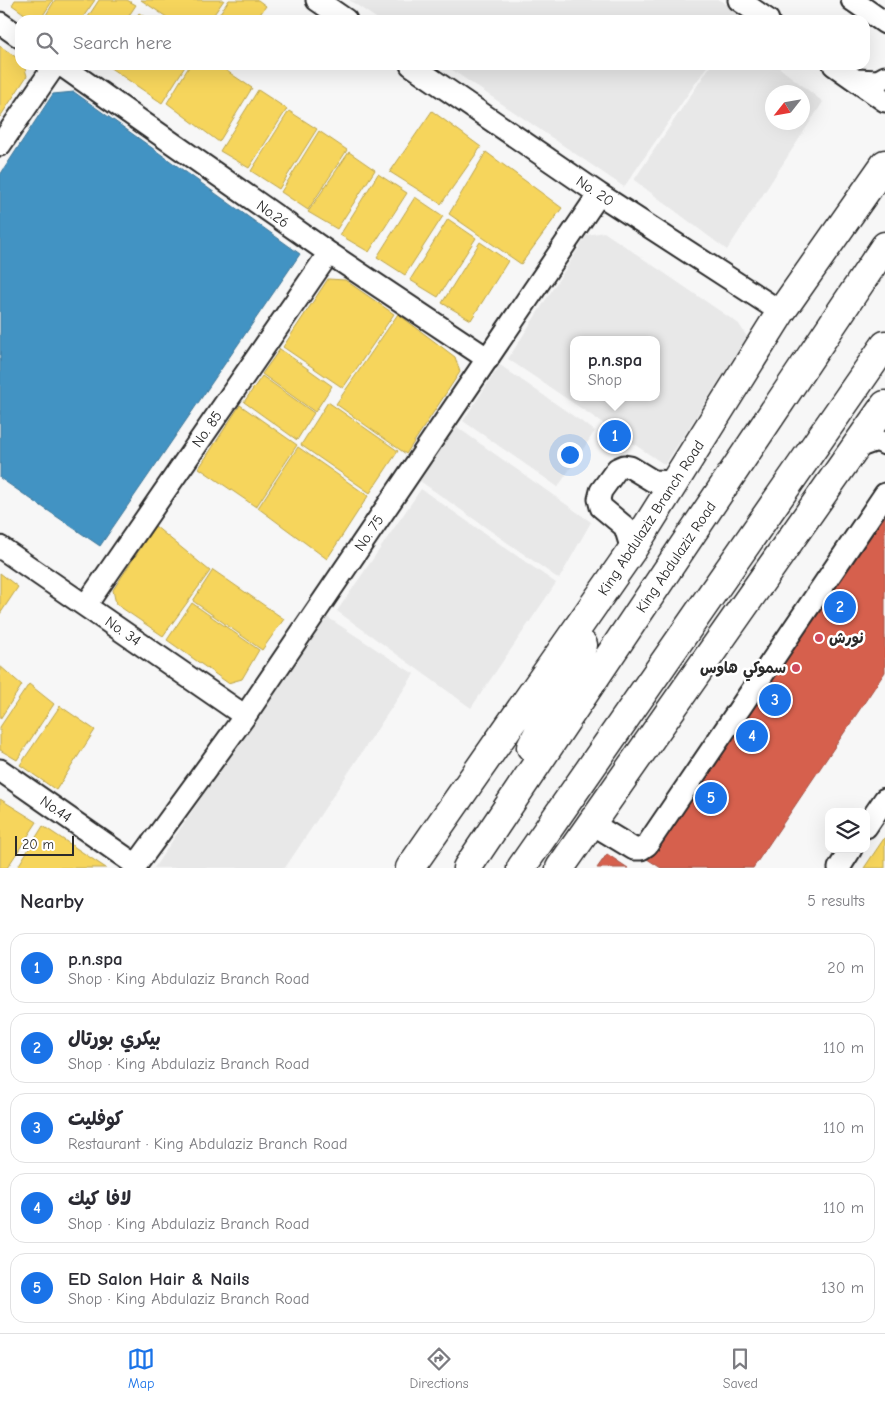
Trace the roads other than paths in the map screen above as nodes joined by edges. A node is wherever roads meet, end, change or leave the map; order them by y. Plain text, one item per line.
1 (317, 0) edge
2 (739, 0) edge
3 (852, 0) edge
4 (339, 15) edge
5 (761, 15) edge
6 (883, 22) edge
7 (0, 23) edge
8 (15, 34) edge
9 (52, 70) edge
10 (68, 70) edge
11 (419, 70) edge
12 (842, 70) edge
13 (885, 78) edge
14 (857, 80) junction
15 (885, 101) edge
16 (0, 145) edge
17 (885, 164) edge
18 (599, 194) junction
19 (885, 246) edge
20 (329, 253) junction
21 (781, 312) junction
22 (885, 345) edge
23 (488, 359) junction
24 (885, 405) edge
25 (885, 444) edge
26 (855, 448) junction
27 (676, 482) junction
28 (885, 494) edge
29 (0, 548) edge
30 (632, 550) junction
31 (86, 606) junction
32 (730, 626) junction
33 (245, 716) junction
34 (0, 770) edge
35 (885, 799) edge
36 (870, 821) edge
37 (591, 823) junction
38 (848, 853) edge
39 (469, 864) edge
40 (135, 866) edge
41 (410, 868) edge
42 (523, 868) edge
43 (560, 868) edge
44 (839, 868) edge

1 - 4 street
2 - 5 street
3 - 6 street
7 - 8 street
9 - 16 street
10 - 20 street, No.26
11 - 18 street, No. 20
12 - 14 street
13 - 14 street
14 - 15 street
17 - 21 main road, King Abdulaziz Branch Road
18 - 21 street, No. 20
18 - 23 street, No. 75
19 - 39 main road, King Abdulaziz Road
20 - 23 street, No.26
20 - 31 street, No. 85
21 - 27 main road, King Abdulaziz Branch Road
22 - 42 main road
23 - 33 street, No. 75
24 - 26 main road
25 - 26 street
26 - 32 main road
27 - 30 main road, King Abdulaziz Branch Road
27 - 30 street
28 - 37 street
29 - 31 street, No. 34
30 - 39 main road
30 - 41 main road, King Abdulaziz Branch Road
31 - 33 street, No. 34
32 - 37 main road
32 - 42 main road
33 - 40 street, No. 75
34 - 40 street, No.44
35 - 36 street
37 - 43 main road
38 - 44 street

